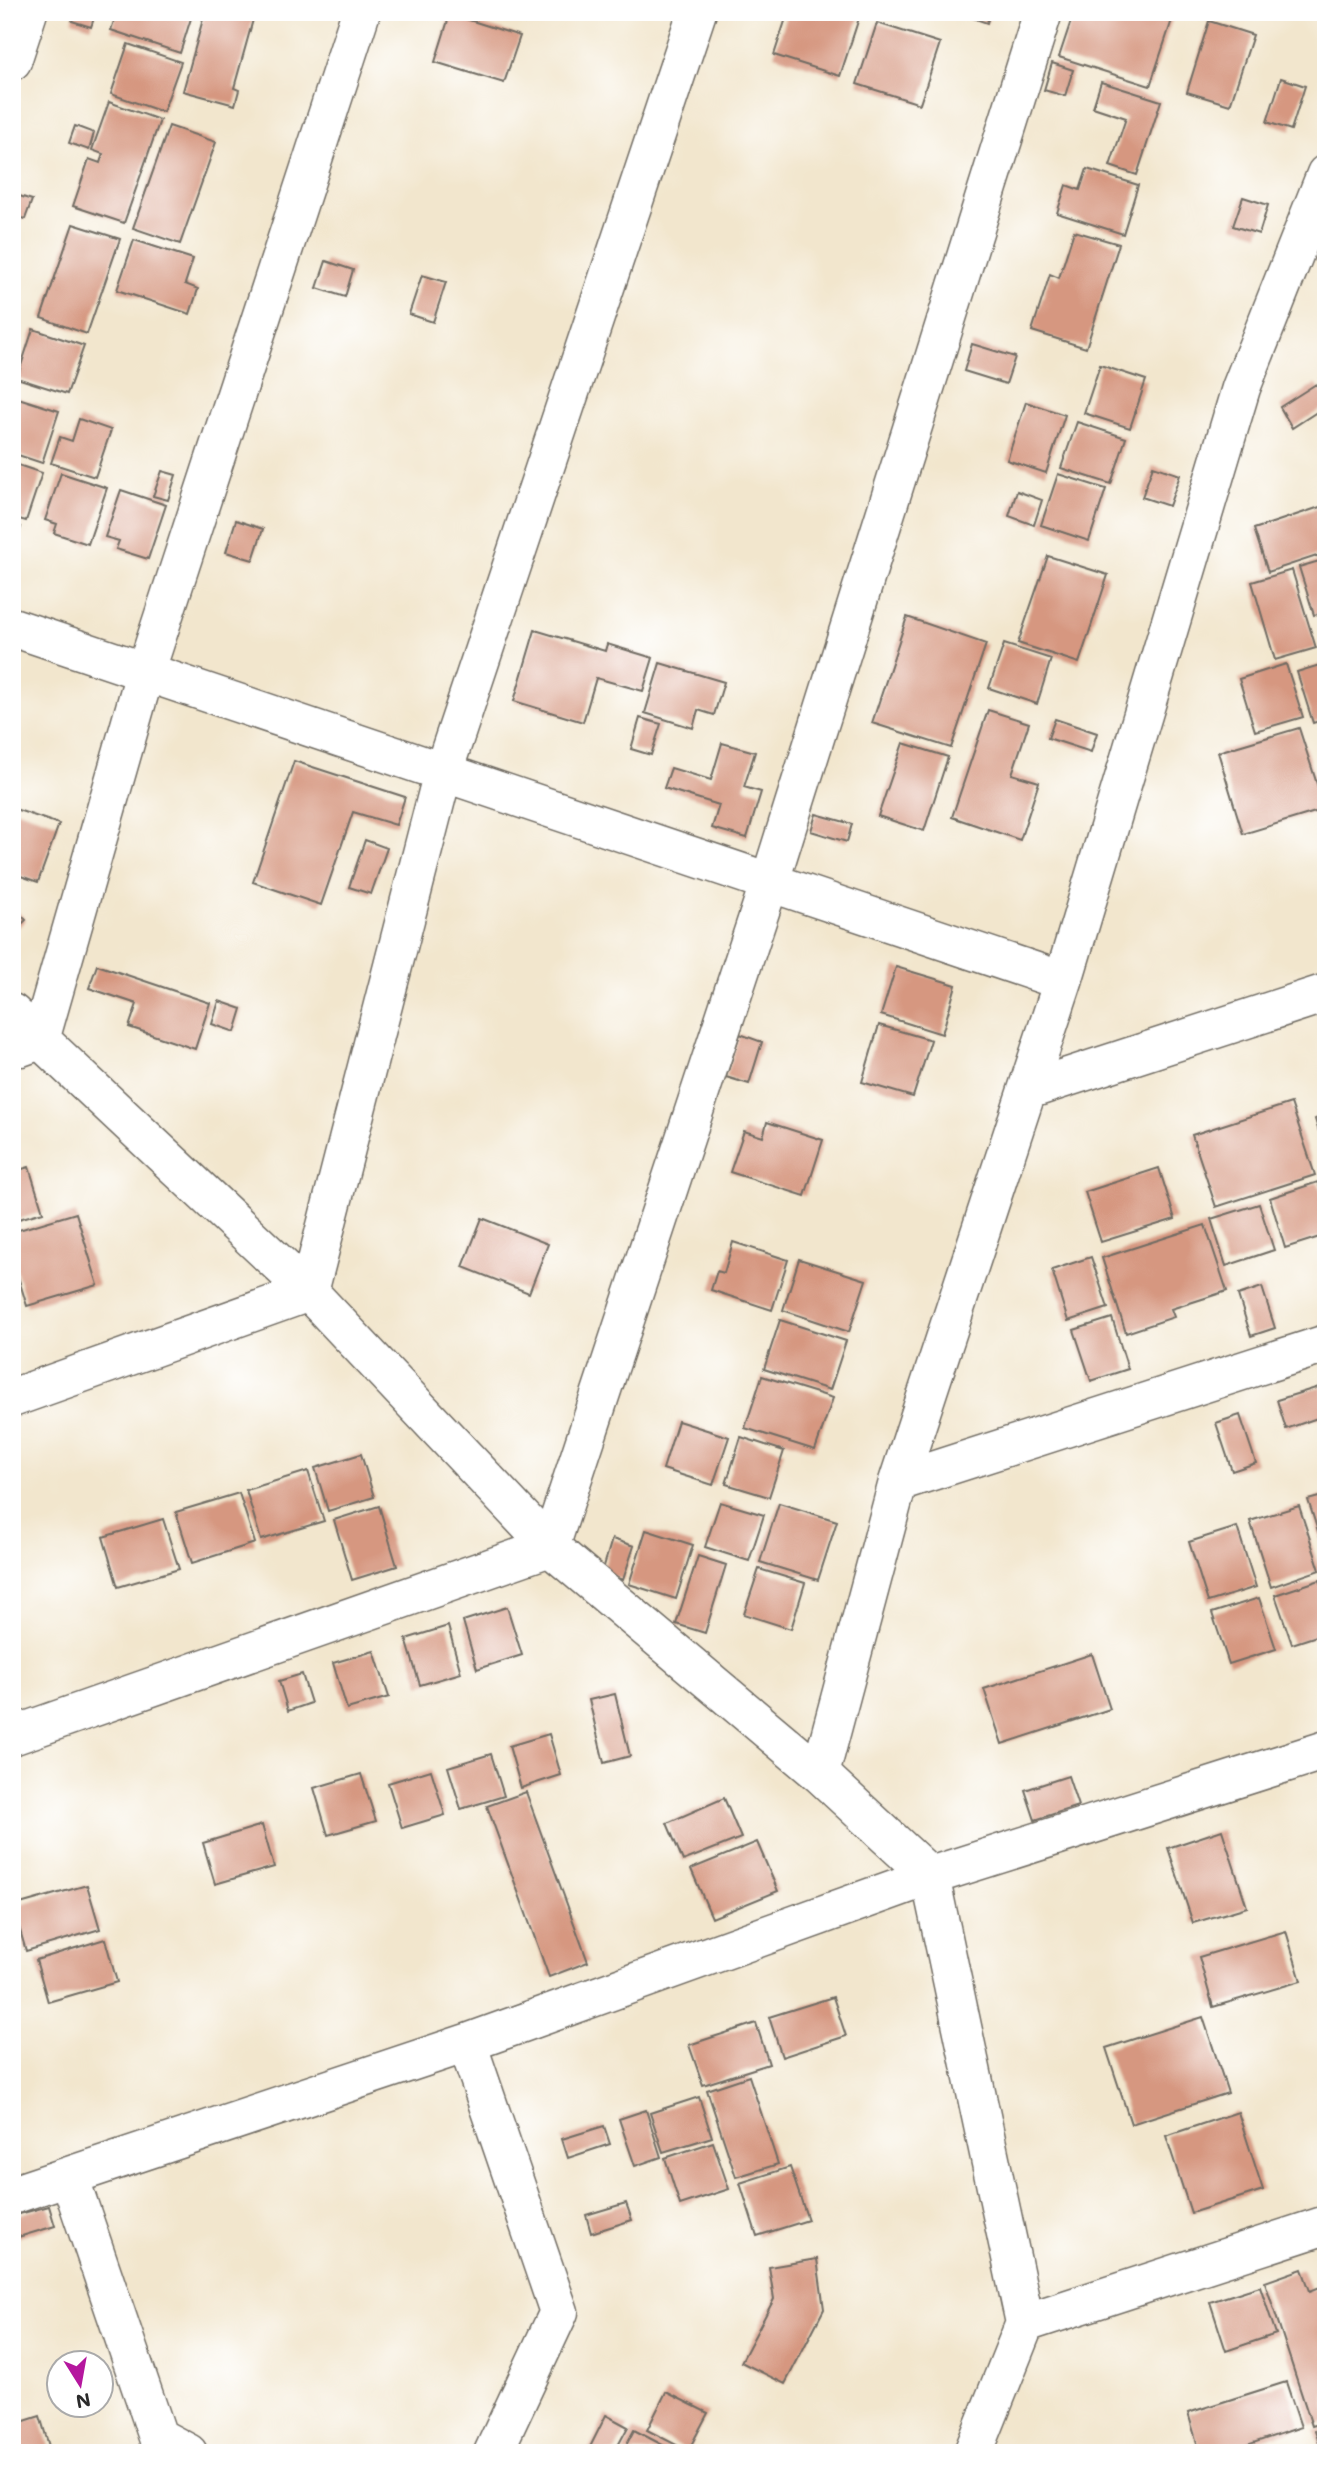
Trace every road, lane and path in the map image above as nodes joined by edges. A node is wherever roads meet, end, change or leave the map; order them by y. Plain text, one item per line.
1 (28, 12) edge
2 (361, 12) edge
3 (697, 12) edge
4 (1043, 12) edge
5 (12, 61) edge
6 (1326, 174) edge
7 (12, 627) edge
8 (145, 673) junction
9 (443, 772) junction
10 (770, 881) junction
11 (1063, 981) junction
12 (1326, 993) edge
13 (12, 1013) edge
14 (26, 1045) edge
15 (1028, 1090) junction
16 (309, 1292) junction
17 (1326, 1344) edge
18 (12, 1398) edge
19 (898, 1482) junction
20 (550, 1547) junction
21 (12, 1736) edge
22 (1326, 1750) edge
23 (820, 1773) junction
24 (930, 1876) junction
25 (467, 2043) junction
26 (69, 2176) junction
27 (12, 2195) edge
28 (1326, 2225) edge
29 (1025, 2323) junction
30 (188, 2453) edge
31 (493, 2453) edge
32 (973, 2453) edge

1 - 5 street
2 - 8 street
3 - 9 street
4 - 10 street
6 - 11 street
7 - 8 street
8 - 9 street
8 - 14 street
9 - 10 street
9 - 16 street
10 - 11 street
10 - 20 street
11 - 15 street
12 - 15 street
13 - 14 street
14 - 16 street
15 - 19 street
16 - 18 street
16 - 20 street
17 - 19 street
19 - 23 street
20 - 21 street
20 - 23 street
22 - 24 street
23 - 24 street
24 - 25 street
24 - 29 street
25 - 26 street
25 - 31 street
26 - 27 street
26 - 30 street
28 - 29 street
29 - 32 street

